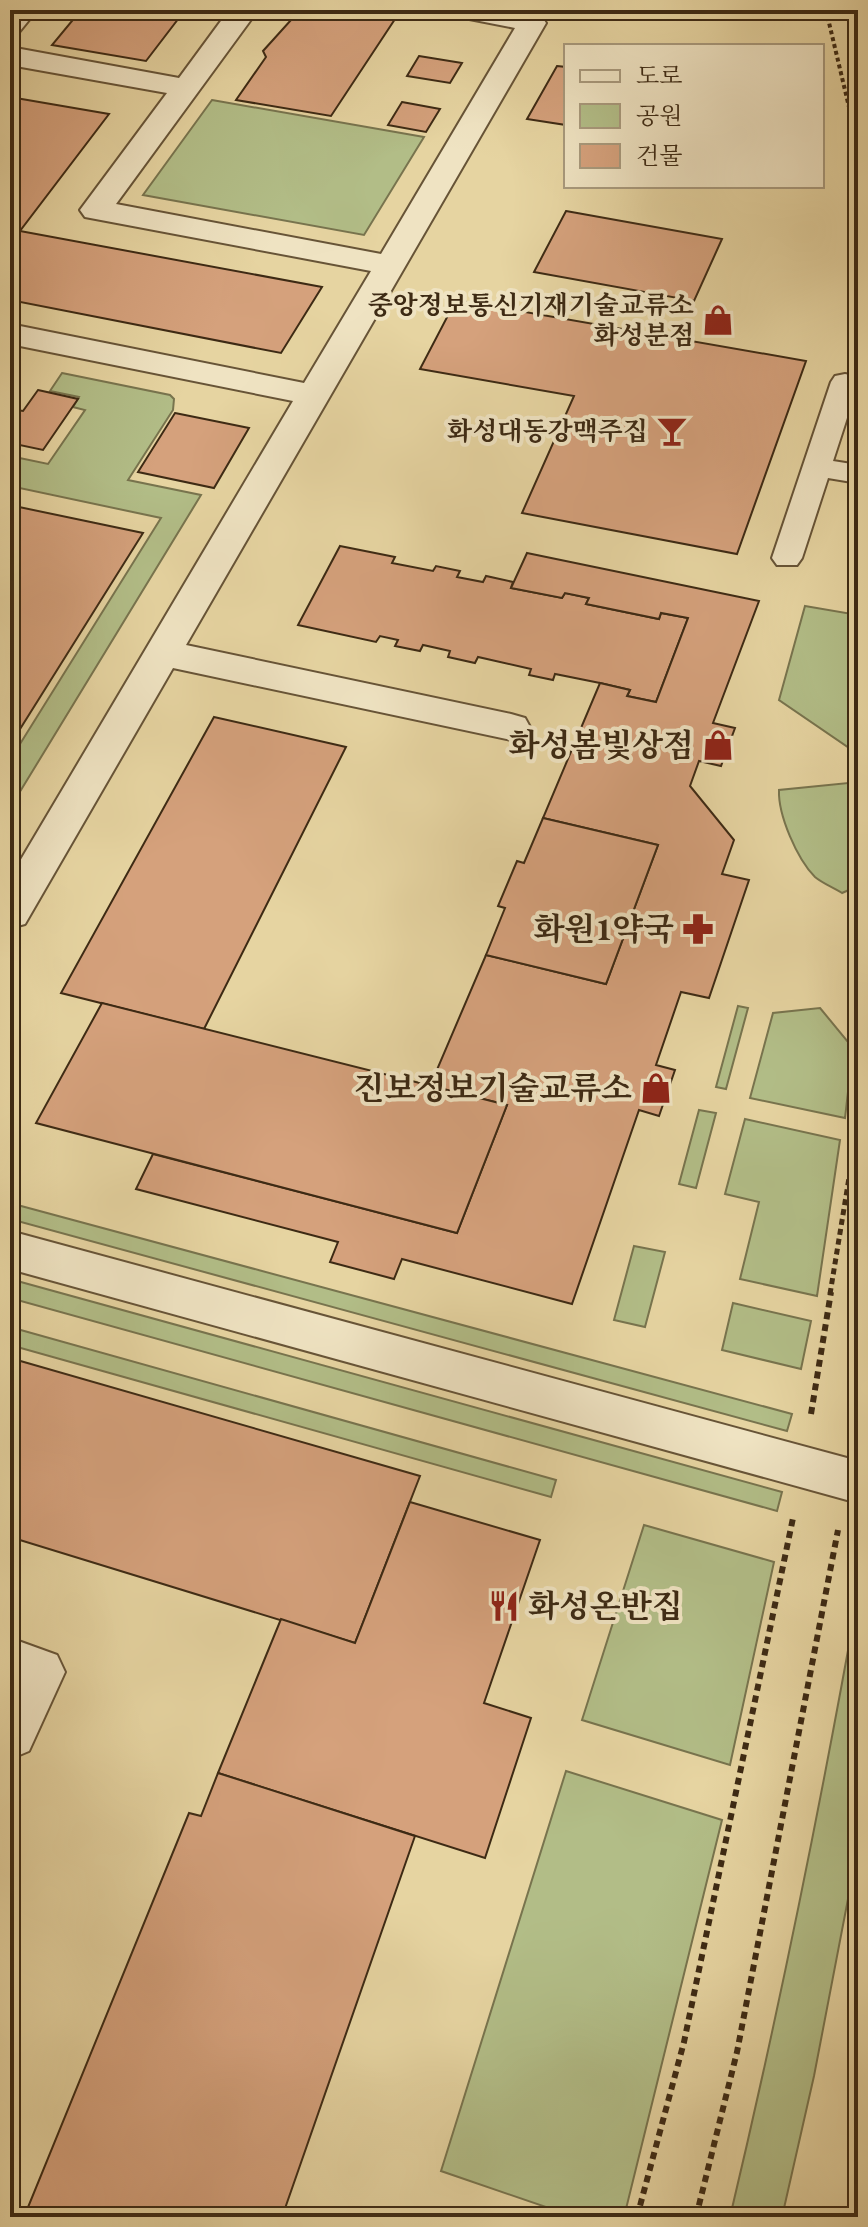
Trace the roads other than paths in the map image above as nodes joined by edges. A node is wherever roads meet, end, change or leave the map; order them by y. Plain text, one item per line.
1 (23, 10) edge
2 (244, 10) edge
3 (464, 10) edge
4 (10, 25) edge
5 (10, 56) edge
6 (186, 88) junction
7 (390, 265) junction
8 (10, 334) edge
9 (845, 382) dead end
10 (314, 395) junction
11 (817, 467) junction
12 (858, 474) edge
13 (787, 558) dead end
14 (163, 653) junction
15 (511, 727) dead end
16 (10, 913) edge
17 (10, 1250) edge
18 (853, 1481) edge
19 (10, 1662) edge
20 (10, 1734) edge

1 - 4 street
2 - 6 street
3 - 7 street
5 - 6 street
6 - 7 street
7 - 10 street
8 - 10 street
9 - 11 lane
10 - 14 street
11 - 12 lane
11 - 13 lane
14 - 15 street
14 - 16 street
17 - 18 street
19 - 20 street

